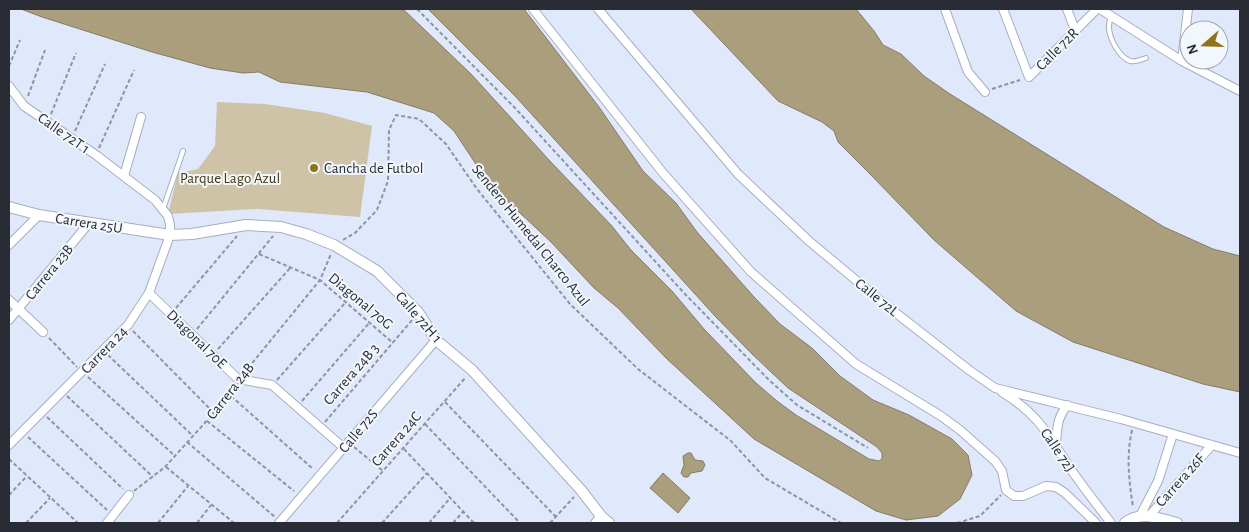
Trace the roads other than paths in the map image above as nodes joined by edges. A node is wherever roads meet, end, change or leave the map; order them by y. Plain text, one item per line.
1 (533, 9) edge
2 (598, 9) edge
3 (945, 9) edge
4 (1003, 9) edge
5 (1067, 9) edge
6 (1099, 9) edge
7 (1110, 15) junction
8 (1075, 30) junction
9 (1146, 58) dead end
10 (1179, 59) edge
11 (1199, 70) edge
12 (9, 86) edge
13 (985, 92) road end
14 (1240, 92) edge
15 (141, 117) dead end
16 (183, 150) dead end
17 (124, 176) junction
18 (9, 207) edge
19 (163, 209) junction
20 (39, 215) junction
21 (89, 224) junction
22 (170, 235) junction
23 (9, 245) edge
24 (149, 293) junction
25 (9, 300) edge
26 (19, 309) junction
27 (9, 320) edge
28 (43, 332) road end
29 (436, 340) junction
30 (995, 388) junction
31 (1067, 405) junction
32 (1173, 434) junction
33 (1056, 444) junction
34 (9, 445) edge
35 (346, 445) junction
36 (1212, 445) junction
37 (1240, 453) edge
38 (130, 495) road end
39 (1141, 516) junction
40 (598, 520) edge
41 (280, 522) edge
42 (107, 523) edge
43 (609, 523) edge
44 (1096, 523) edge
45 (1111, 523) edge
46 (1125, 523) edge
47 (1178, 523) edge

1 - 44 street
2 - 30 street, Calle 72L
3 - 13 street
4 - 8 street, Calle 72R
5 - 8 street
6 - 7 street
6 - 8 street, Calle 72R
7 - 9 lane
7 - 10 street
11 - 14 street
12 - 17 street, Calle 72T 1
15 - 17 street
16 - 19 lane
17 - 19 street, Calle 72T 1
18 - 20 street, Carrera 25U
19 - 22 street
20 - 21 street, Carrera 25U
20 - 23 street
21 - 22 street, Carrera 25U
21 - 26 street, Carrera 23B
22 - 24 street, Carrera 24
22 - 29 street, Calle 72H 1
24 - 34 street, Carrera 24
24 - 35 street, Diagonal 70E
25 - 26 street
26 - 27 street, Carrera 23B
26 - 28 street
29 - 35 street, Calle 72S
29 - 40 street, Calle 72H 1
30 - 31 street, Calle 72L
30 - 33 street, Calle 72J
31 - 32 street, Calle 72L
31 - 33 street
32 - 36 street, Calle 72L
32 - 39 street
33 - 45 street, Calle 72J
35 - 41 street, Calle 72S
36 - 37 street, Calle 72L
36 - 39 street, Carrera 26F
38 - 42 street
39 - 46 street
39 - 47 street
40 - 43 street, Calle 72H 1

